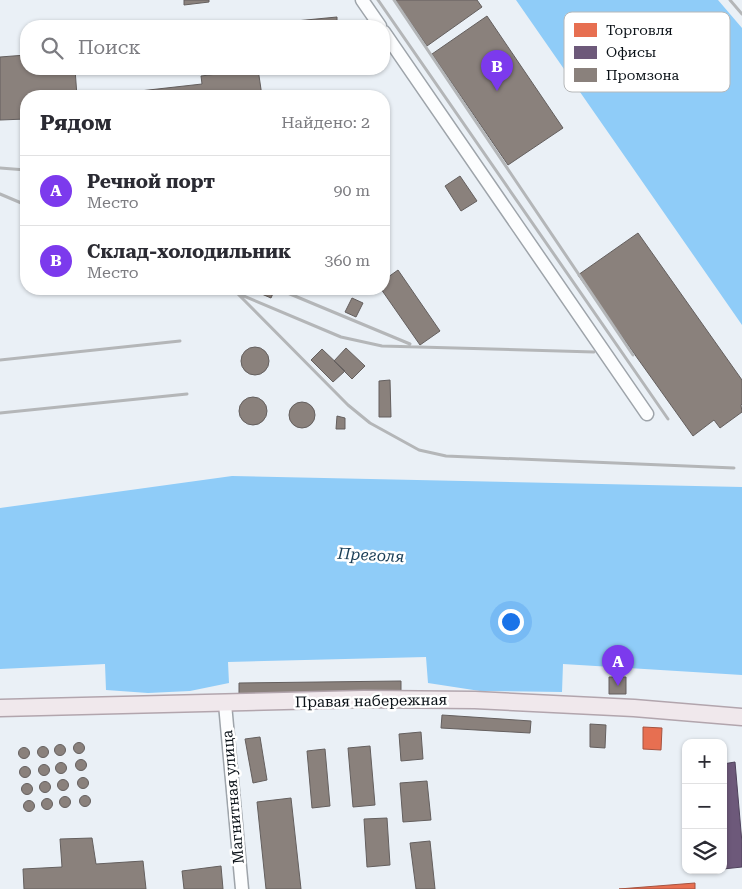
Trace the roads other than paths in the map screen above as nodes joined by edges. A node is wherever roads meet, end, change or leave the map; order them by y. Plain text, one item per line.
1 (362, 0) edge
2 (376, 20) edge
3 (390, 41) edge
4 (647, 414) dead end
5 (225, 704) junction
6 (0, 708) edge
7 (742, 717) edge
8 (242, 889) edge

1 - 2 street
3 - 4 street
5 - 6 main road, Правая набережная
5 - 7 main road, Правая набережная
5 - 8 street, Магнитная улица

